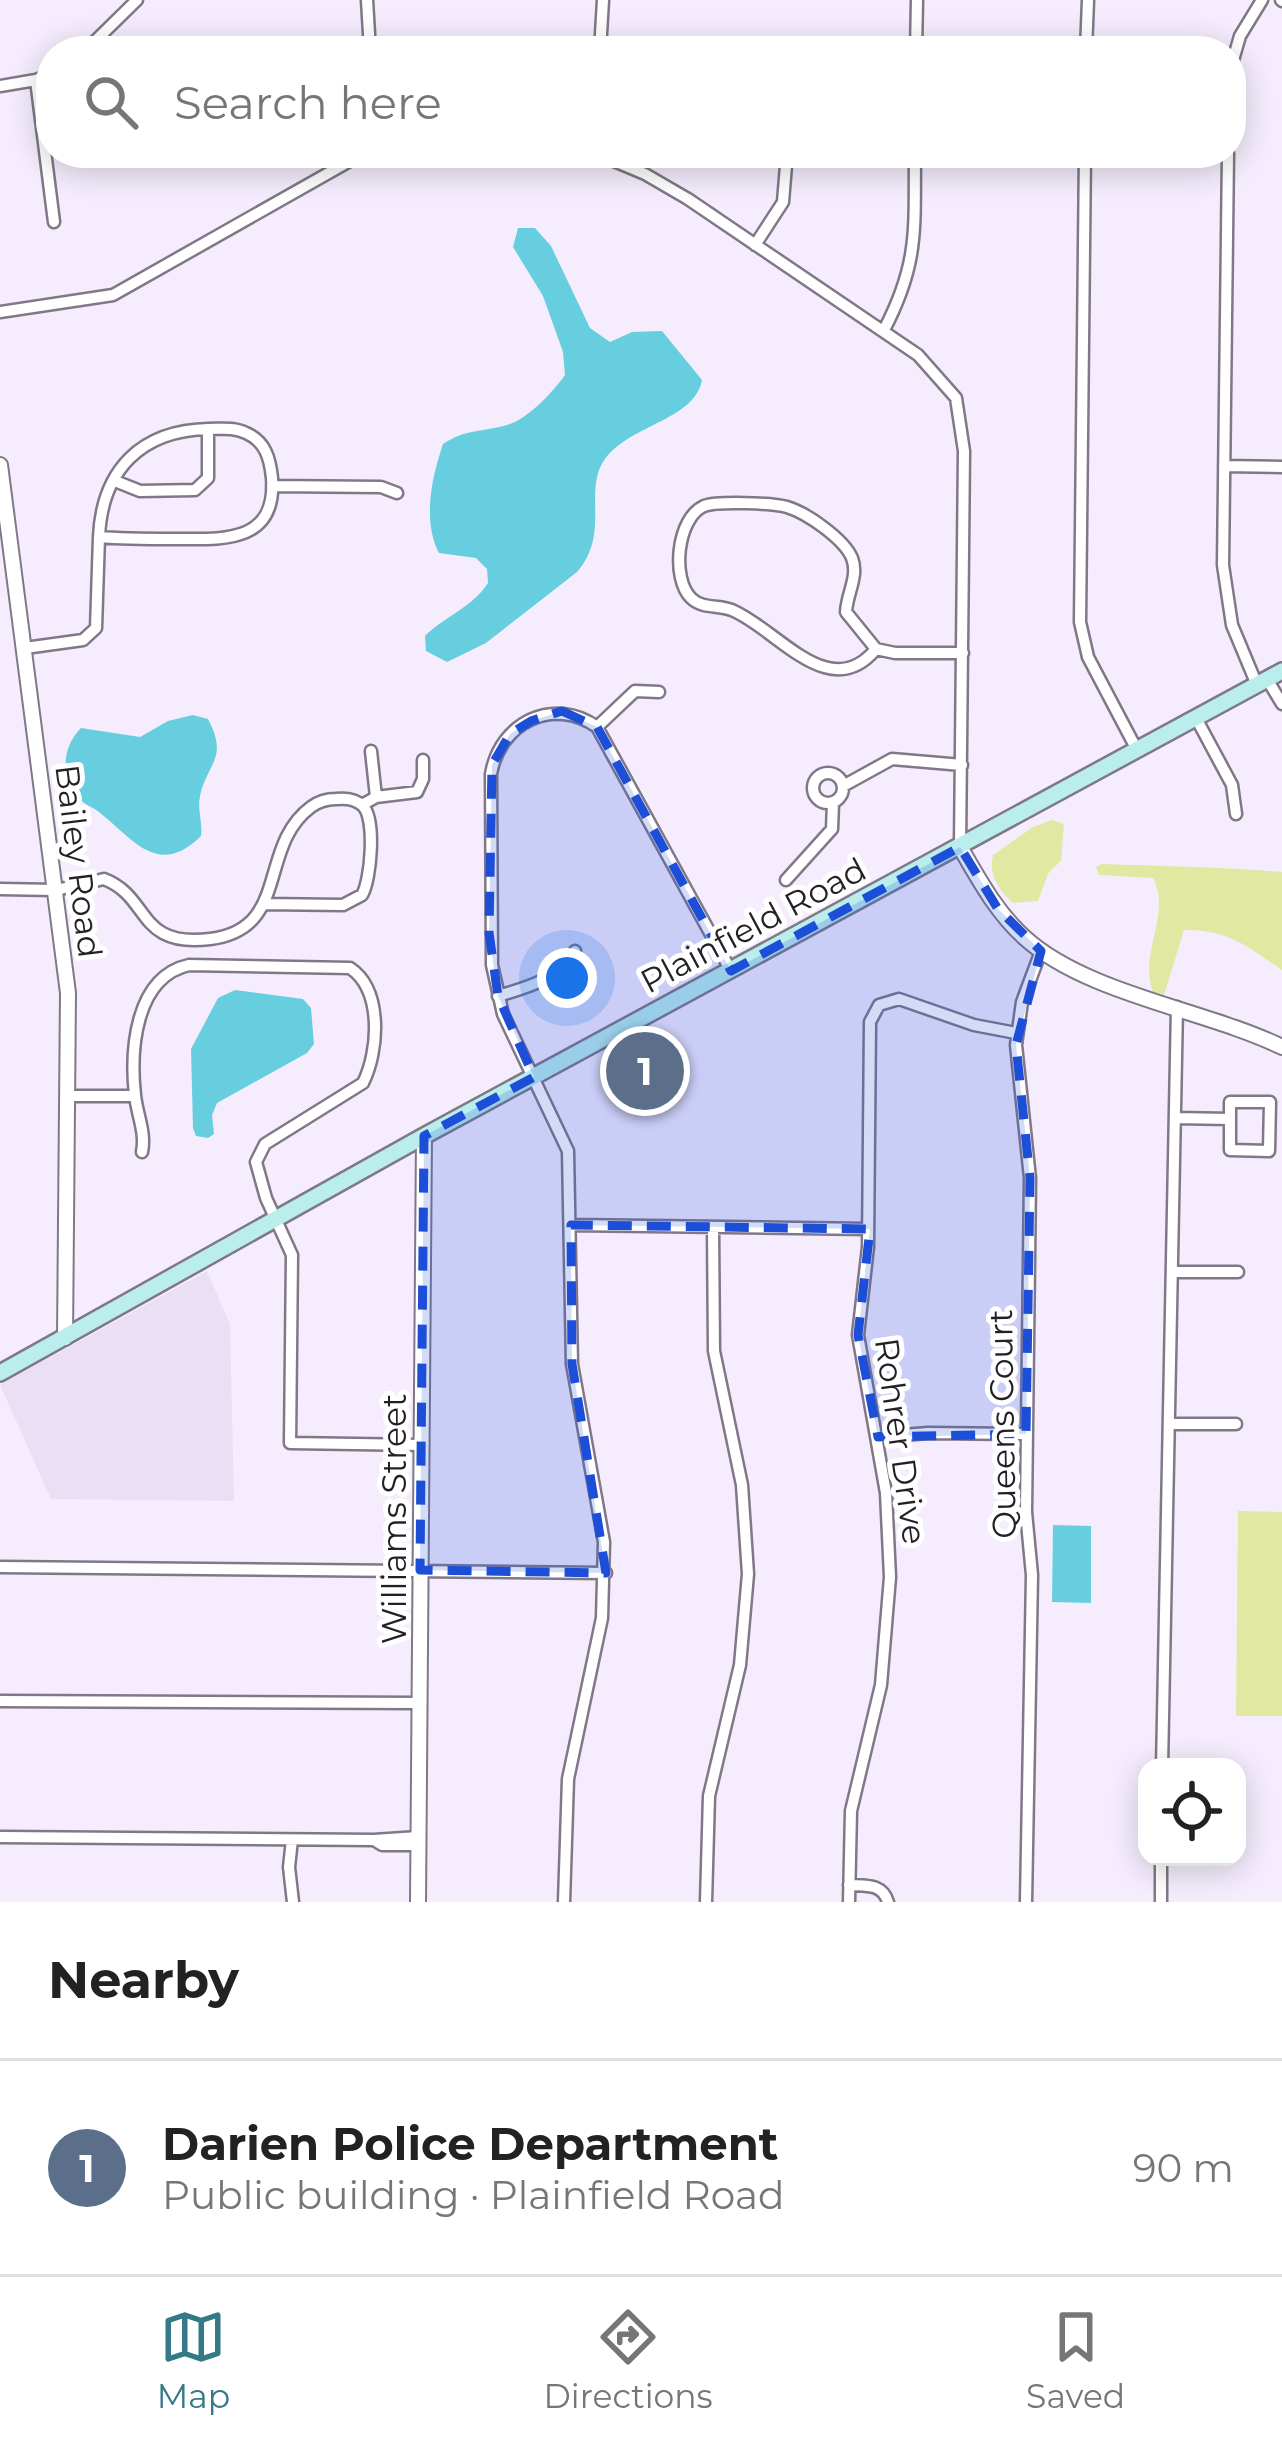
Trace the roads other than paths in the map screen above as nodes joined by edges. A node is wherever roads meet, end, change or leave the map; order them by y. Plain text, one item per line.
1 (137, 0) edge
2 (367, 0) edge
3 (603, 0) edge
4 (917, 0) edge
5 (1088, 0) edge
6 (1262, 0) edge
7 (100, 36) edge
8 (369, 36) edge
9 (601, 36) edge
10 (916, 36) edge
11 (1087, 36) edge
12 (1240, 36) edge
13 (36, 80) edge
14 (0, 86) edge
15 (47, 168) edge
16 (337, 168) edge
17 (629, 168) edge
18 (786, 168) edge
19 (915, 168) edge
20 (1085, 168) edge
21 (1228, 168) edge
22 (54, 223) dead end
23 (755, 244) junction
24 (0, 312) edge
25 (884, 330) junction
26 (208, 429) junction
27 (1224, 466) junction
28 (1282, 467) edge
29 (1, 474) edge
30 (115, 481) junction
31 (272, 486) junction
32 (397, 494) dead end
33 (4, 526) edge
34 (99, 537) junction
35 (25, 648) junction
36 (876, 649) junction
37 (963, 653) junction
38 (1274, 676) edge
39 (659, 692) dead end
40 (1282, 704) edge
41 (1196, 718) junction
42 (597, 727) junction
43 (1137, 749) junction
44 (371, 752) dead end
45 (423, 760) dead end
46 (962, 765) junction
47 (844, 786) junction
48 (376, 797) junction
49 (833, 803) junction
50 (362, 805) junction
51 (1236, 814) dead end
52 (961, 848) junction
53 (786, 880) dead end
54 (0, 889) edge
55 (56, 890) junction
56 (264, 904) junction
57 (575, 951) dead end
58 (1041, 951) junction
59 (731, 971) junction
60 (497, 996) junction
61 (1177, 1006) junction
62 (1016, 1034) junction
63 (1282, 1047) edge
64 (534, 1077) junction
65 (68, 1096) junction
66 (135, 1096) junction
67 (1175, 1118) junction
68 (1230, 1119) junction
69 (424, 1136) junction
70 (142, 1152) dead end
71 (277, 1220) junction
72 (571, 1225) junction
73 (713, 1227) junction
74 (868, 1229) junction
75 (1173, 1272) junction
76 (1238, 1272) dead end
77 (65, 1338) junction
78 (0, 1373) edge
79 (1171, 1424) junction
80 (1236, 1424) dead end
81 (1025, 1434) junction
82 (878, 1437) junction
83 (421, 1444) junction
84 (0, 1567) edge
85 (420, 1570) junction
86 (606, 1573) junction
87 (0, 1701) edge
88 (419, 1703) junction
89 (1162, 1758) edge
90 (0, 1838) edge
91 (292, 1840) junction
92 (418, 1841) junction
93 (1161, 1866) edge
94 (849, 1885) junction
95 (293, 1902) edge
96 (418, 1902) edge
97 (564, 1902) edge
98 (706, 1902) edge
99 (849, 1902) edge
100 (888, 1902) edge
101 (1026, 1902) edge
102 (1161, 1902) edge

1 - 7 street
2 - 8 street
3 - 9 street
4 - 10 street
5 - 11 street
6 - 12 street
13 - 14 street
15 - 22 street
16 - 24 street
17 - 23 street
18 - 23 street
19 - 25 street
20 - 43 street
21 - 27 street
23 - 25 street
25 - 37 street
26 - 30 street
26 - 30 street
26 - 31 street
27 - 28 street
27 - 38 street
29 - 33 street, Bailey Road
30 - 34 street
31 - 32 street
31 - 34 street
33 - 35 street, Bailey Road
34 - 35 street
35 - 55 street, Bailey Road
36 - 36 street
36 - 37 street
37 - 46 street
38 - 40 street
38 - 41 main road, Plainfield Road
39 - 42 street
41 - 43 main road, Plainfield Road
41 - 51 street
42 - 59 street
42 - 60 street
43 - 52 main road, Plainfield Road
44 - 48 street
45 - 48 street
46 - 47 street
46 - 52 street
47 - 49 street
47 - 49 street
48 - 50 street
49 - 53 street
50 - 56 street
50 - 56 street
52 - 58 street
52 - 59 main road, Plainfield Road
54 - 55 street
55 - 56 street
55 - 65 street, Bailey Road
57 - 60 street
58 - 61 street
58 - 62 street, Queens Court
59 - 64 main road, Plainfield Road
60 - 64 street
61 - 63 street
61 - 67 street
62 - 74 street, Rohrer Drive
62 - 81 street, Queens Court
64 - 69 main road, Plainfield Road
64 - 72 street
65 - 66 street
65 - 77 street, Bailey Road
66 - 70 street
66 - 71 street
67 - 68 street
67 - 75 street
68 - 68 street
69 - 71 main road, Plainfield Road
69 - 83 street, Williams Street
71 - 77 main road, Plainfield Road
71 - 83 street
72 - 73 street
72 - 86 street
73 - 74 street
73 - 98 street
74 - 82 street, Rohrer Drive
75 - 76 street
75 - 79 street
77 - 78 main road, Plainfield Road
79 - 80 street
79 - 89 street
81 - 82 street
81 - 101 street, Queens Court
82 - 94 street, Rohrer Drive
83 - 85 street, Williams Street
84 - 85 street
85 - 86 street
85 - 88 street, Williams Street
86 - 97 street
87 - 88 street
88 - 92 street, Williams Street
90 - 91 street
91 - 92 street
91 - 95 street
92 - 96 street, Williams Street
93 - 102 street
94 - 99 street, Rohrer Drive
94 - 100 street

